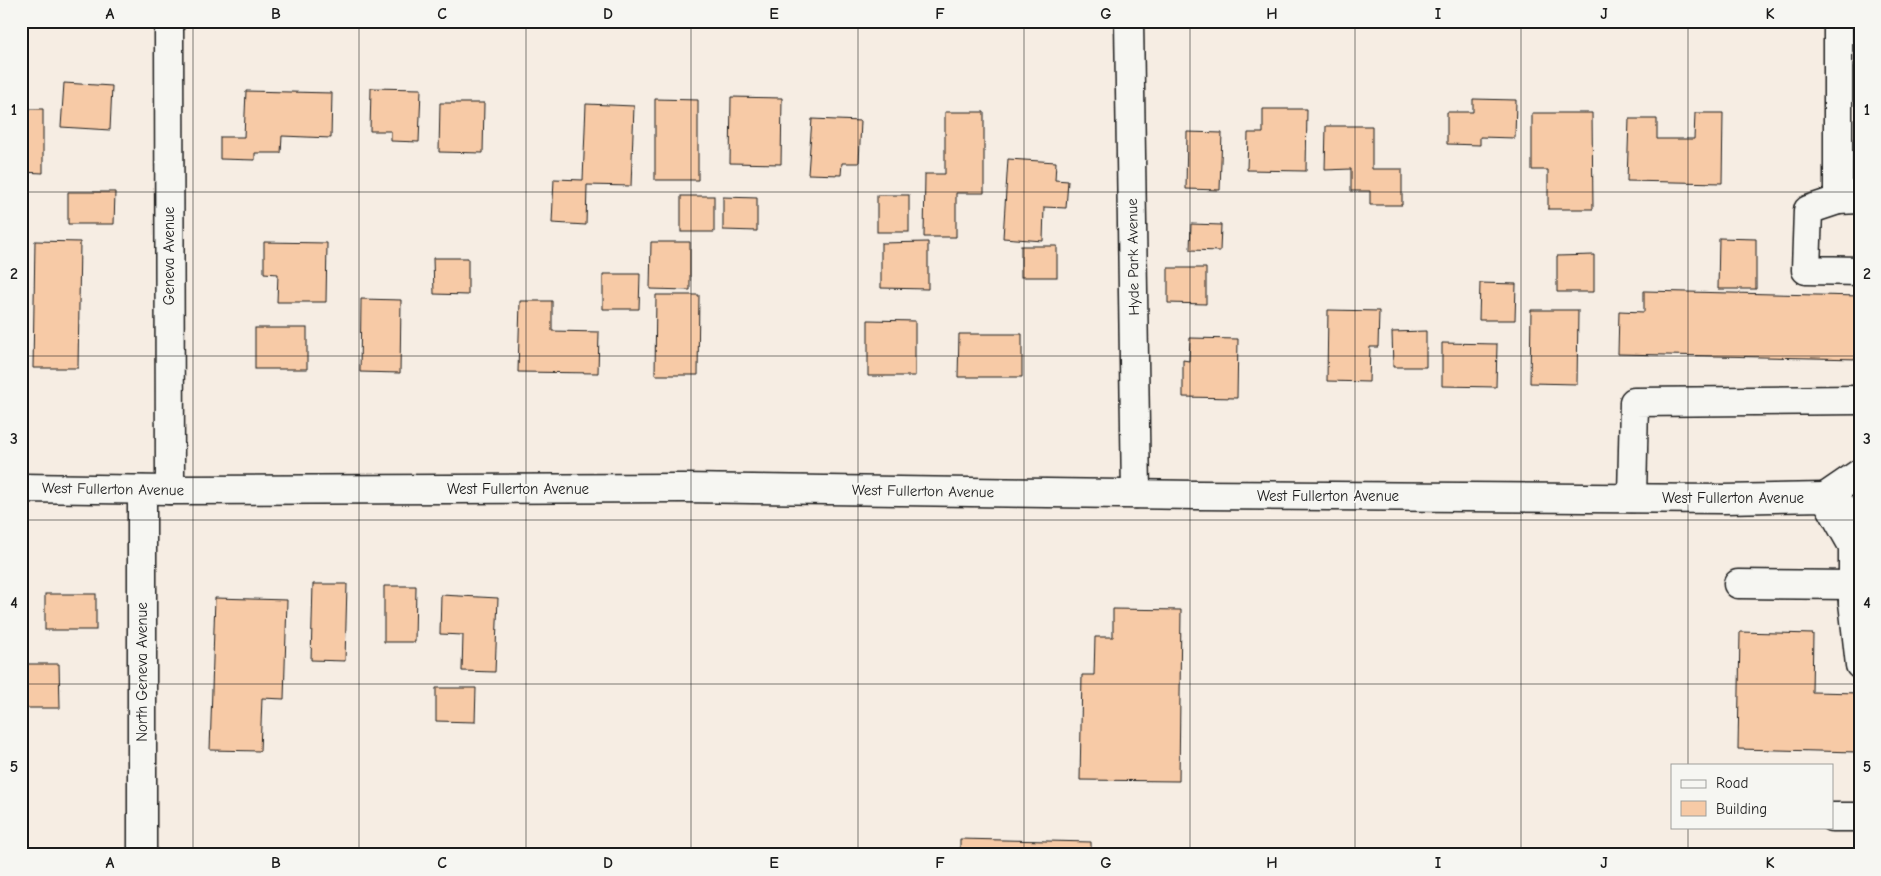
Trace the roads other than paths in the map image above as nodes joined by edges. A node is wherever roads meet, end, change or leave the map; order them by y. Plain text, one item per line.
1 (169, 21) edge
2 (1130, 21) edge
3 (1838, 21) edge
4 (1849, 200) edge
5 (1860, 271) edge
6 (1860, 400) edge
7 (1860, 473) edge
8 (21, 488) edge
9 (142, 490) junction
10 (170, 490) junction
11 (1136, 494) junction
12 (1825, 497) junction
13 (1632, 498) junction
14 (1860, 518) edge
15 (1738, 584) dead end
16 (1855, 596) edge
17 (1860, 665) edge
18 (1834, 817) edge
19 (1860, 817) edge
20 (142, 855) edge

1 - 10 street, Geneva Avenue
2 - 11 street, Hyde Park Avenue
3 - 4 street
4 - 5 street
6 - 13 street
7 - 12 street, West Fullerton Avenue
8 - 9 street, West Fullerton Avenue
9 - 10 street, West Fullerton Avenue
9 - 20 street, North Geneva Avenue
10 - 11 street, West Fullerton Avenue
11 - 13 street, West Fullerton Avenue
12 - 13 street, West Fullerton Avenue
12 - 14 street, West Fullerton Avenue
12 - 16 street
15 - 16 street
16 - 17 street
18 - 19 street

